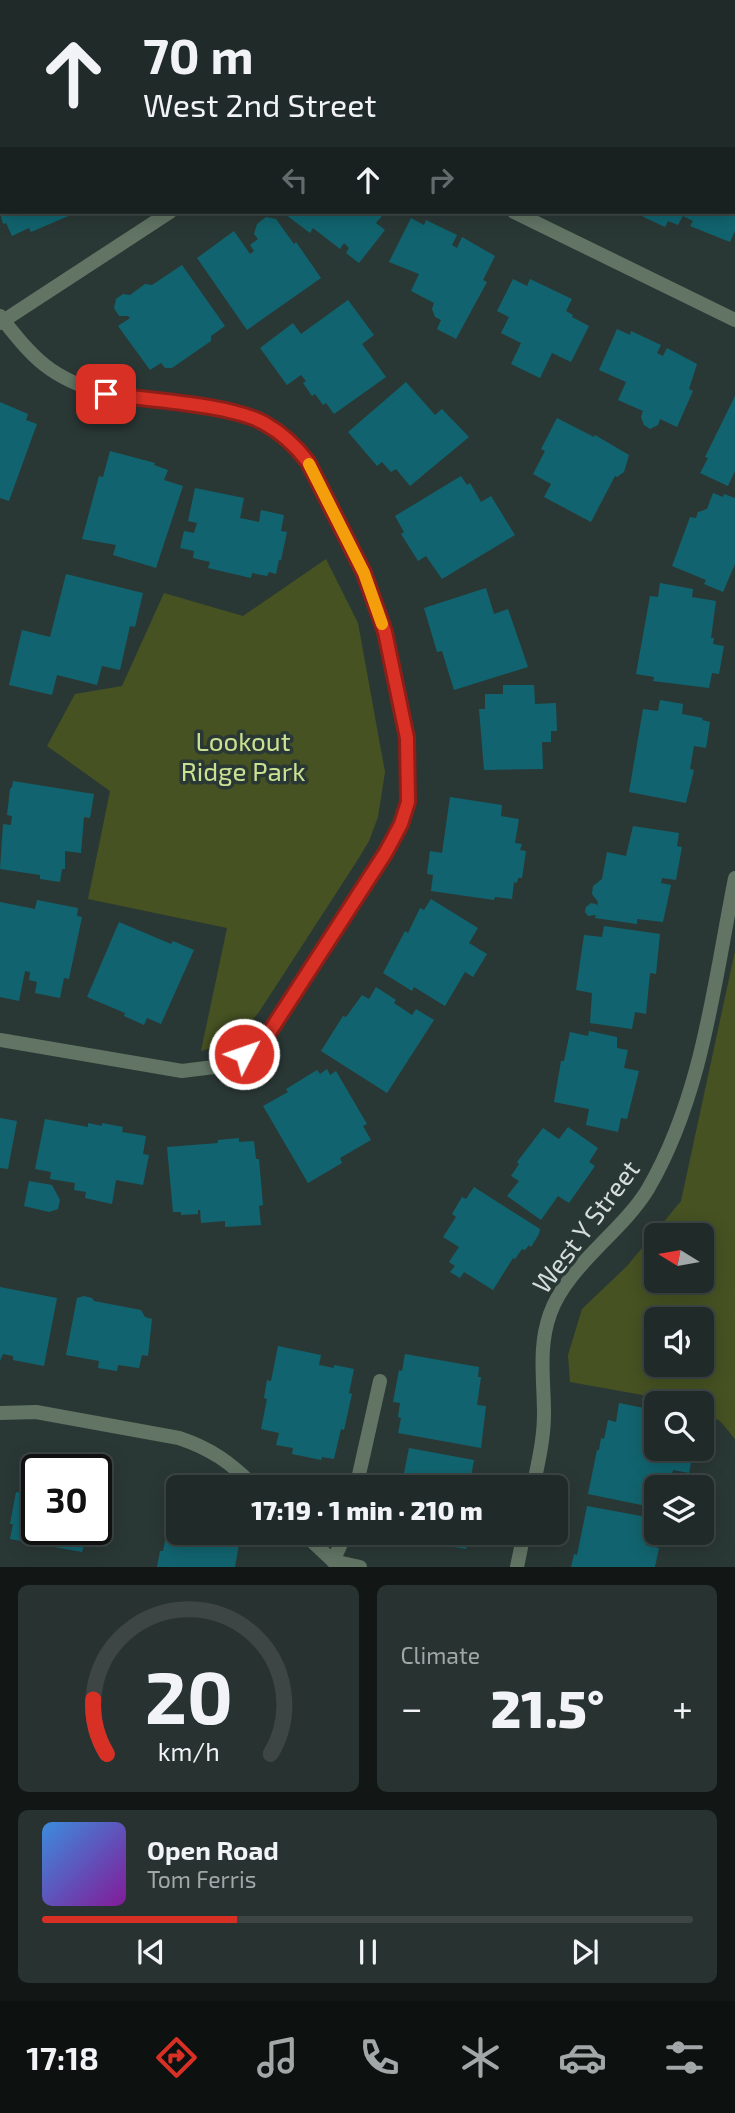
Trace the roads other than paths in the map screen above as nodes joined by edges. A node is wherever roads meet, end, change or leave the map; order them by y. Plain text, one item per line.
1 (167, 214) edge
2 (518, 214) edge
3 (1, 320) edge
4 (735, 320) edge
5 (735, 878) edge
6 (0, 1040) edge
7 (380, 1381) dead end
8 (0, 1413) edge
9 (242, 1475) edge
10 (359, 1475) edge
11 (536, 1475) edge
12 (314, 1545) edge
13 (341, 1545) edge
14 (522, 1545) edge
15 (332, 1564) edge
16 (360, 1567) edge
17 (517, 1567) edge

1 - 3 street
2 - 4 street
3 - 6 street
5 - 11 street, West Y Street
7 - 10 street
8 - 9 street
12 - 15 street
13 - 15 street
14 - 17 street
15 - 16 street

